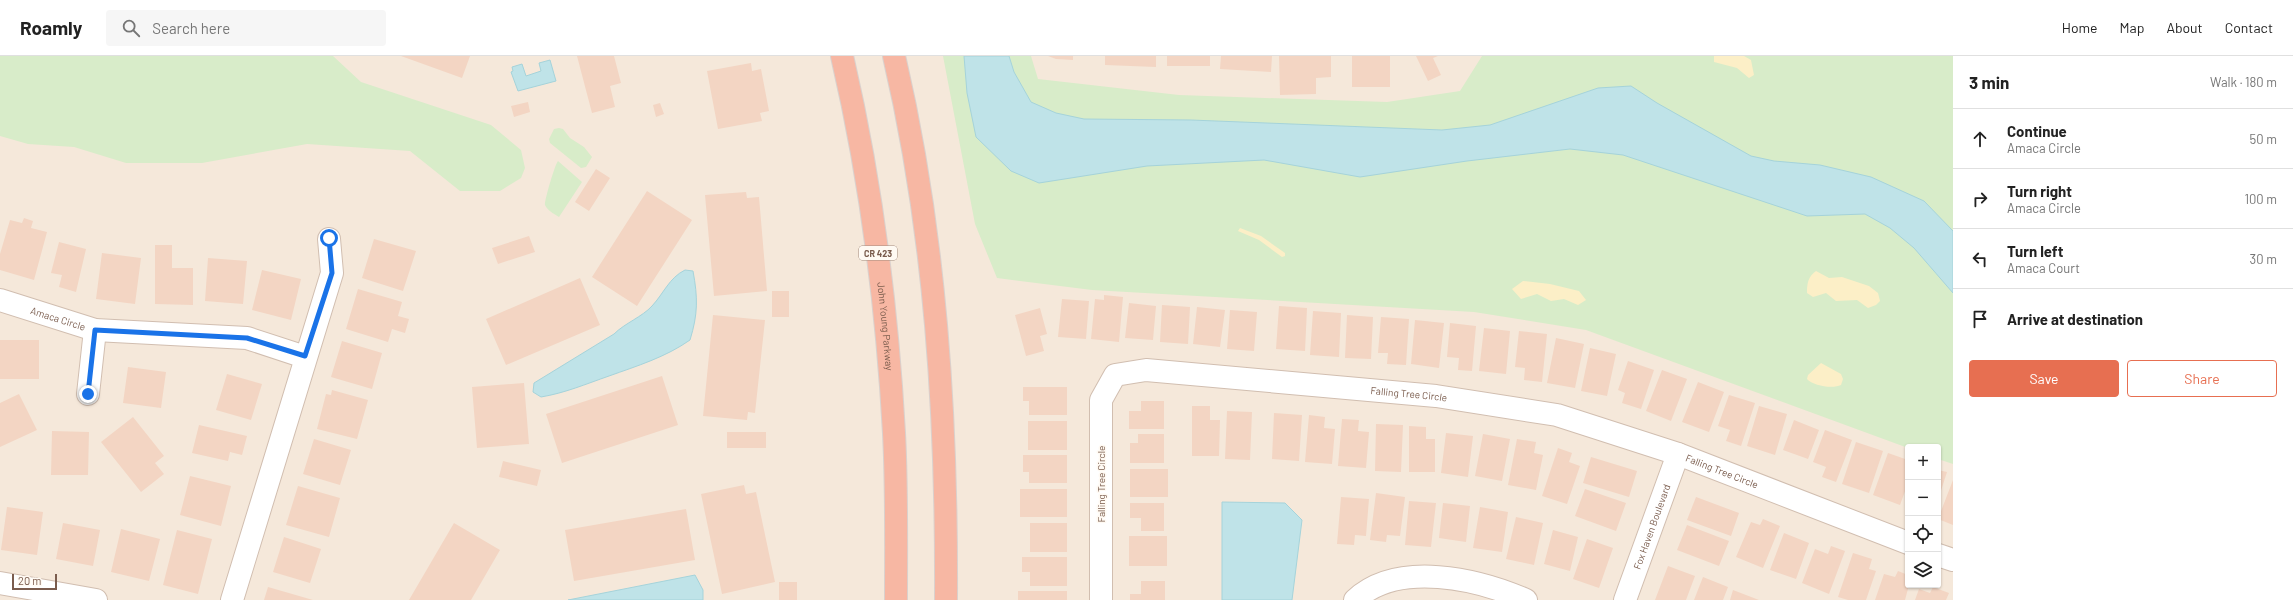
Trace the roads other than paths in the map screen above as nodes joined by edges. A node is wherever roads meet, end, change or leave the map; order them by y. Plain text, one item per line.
1 (842, 56) edge
2 (894, 56) edge
3 (329, 238) dead end
4 (0, 300) edge
5 (95, 330) junction
6 (305, 356) junction
7 (88, 394) dead end
8 (1678, 454) junction
9 (1905, 542) edge
10 (1941, 556) edge
11 (1953, 560) edge
12 (0, 583) edge
13 (96, 600) edge
14 (232, 600) edge
15 (896, 600) edge
16 (946, 600) edge
17 (1101, 600) edge
18 (1355, 600) edge
19 (1526, 600) edge
20 (1625, 600) edge

1 - 15 highway, John Young Parkway / CR 423
2 - 16 highway
3 - 6 street
4 - 5 street, Amaca Circle
5 - 6 street, Amaca Circle
5 - 7 street
6 - 14 street
8 - 9 street, Falling Tree Circle
8 - 17 street, Falling Tree Circle
8 - 20 street, Fox Haven Boulevard
10 - 11 street
12 - 13 street
18 - 19 street

